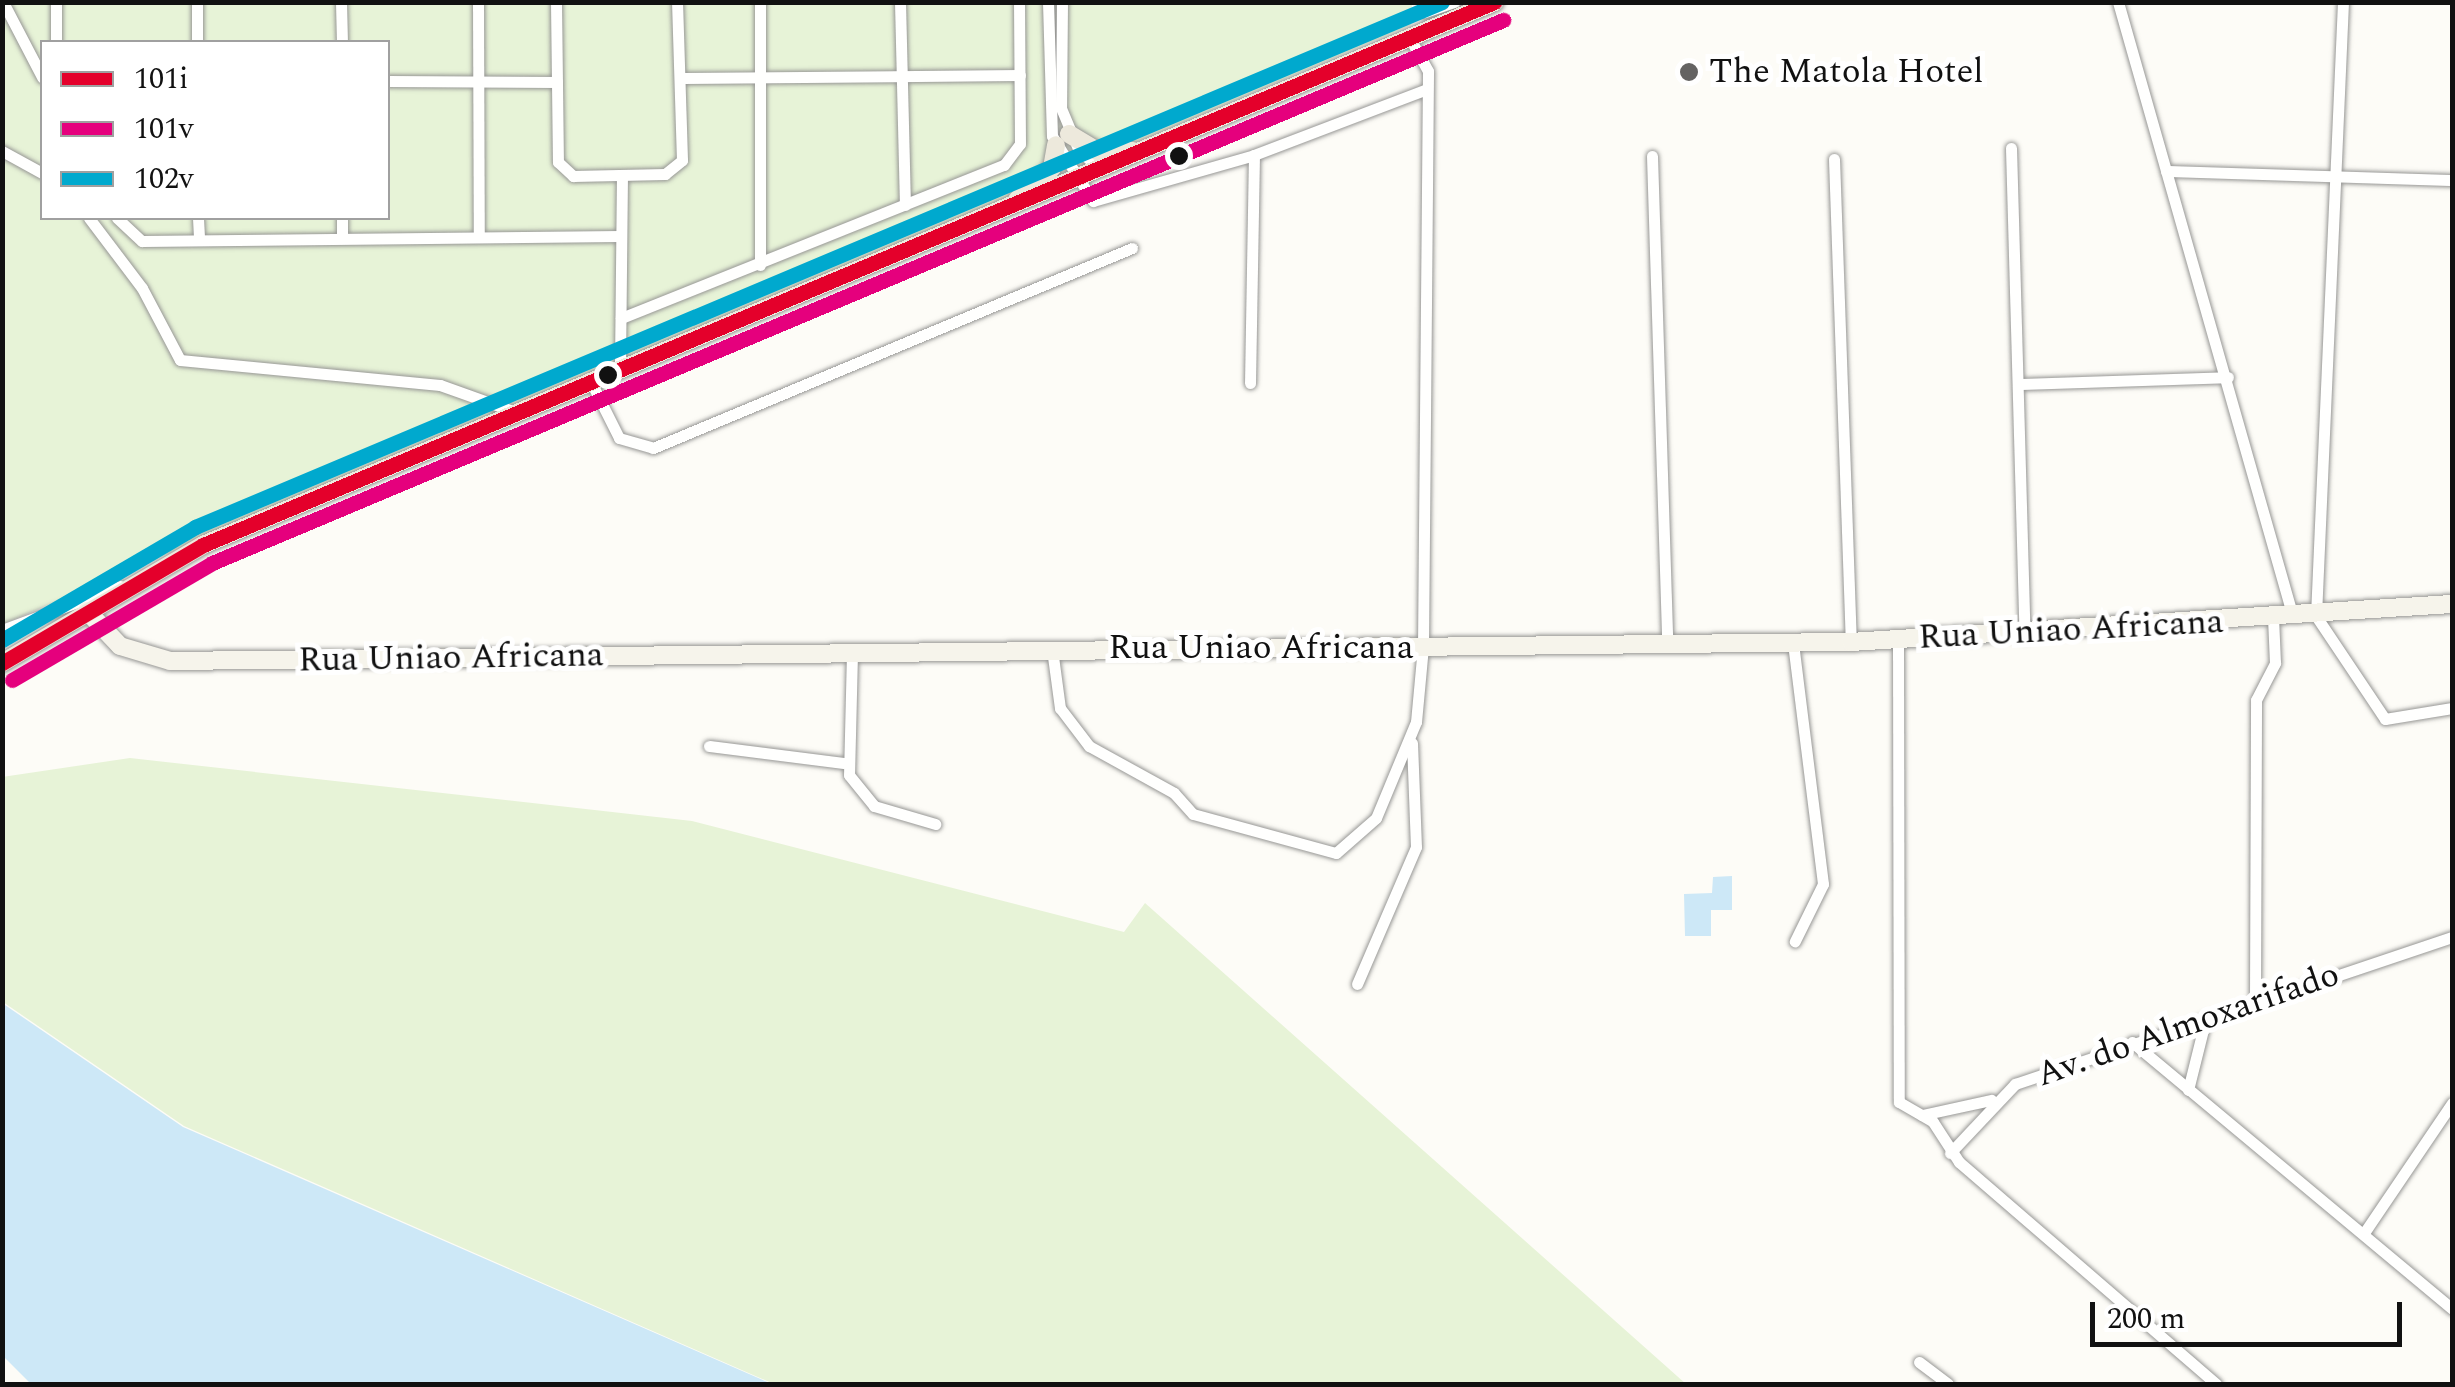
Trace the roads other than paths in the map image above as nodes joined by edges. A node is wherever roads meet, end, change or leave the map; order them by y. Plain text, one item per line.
1 (3, 2) edge
2 (56, 2) edge
3 (197, 2) edge
4 (341, 2) edge
5 (478, 2) edge
6 (556, 2) edge
7 (678, 2) edge
8 (760, 2) edge
9 (900, 2) edge
10 (1019, 2) edge
11 (1048, 2) edge
12 (1062, 2) edge
13 (1454, 2) edge
14 (1496, 2) edge
15 (2118, 2) edge
16 (2343, 2) edge
17 (1426, 15) edge
18 (1410, 38) junction
19 (56, 40) edge
20 (197, 40) edge
21 (342, 40) edge
22 (40, 73) edge
23 (1020, 75) junction
24 (903, 76) junction
25 (683, 78) junction
26 (760, 78) junction
27 (390, 81) edge
28 (478, 81) junction
29 (556, 82) junction
30 (1428, 88) junction
31 (1062, 140) junction
32 (2011, 148) dead end
33 (1147, 150) junction
34 (2, 151) edge
35 (1254, 155) junction
36 (1652, 156) dead end
37 (1834, 159) dead end
38 (1102, 170) junction
39 (40, 171) edge
40 (2166, 171) junction
41 (2335, 175) junction
42 (622, 176) junction
43 (2452, 180) edge
44 (1076, 181) junction
45 (905, 205) junction
46 (1006, 210) junction
47 (90, 220) edge
48 (119, 220) edge
49 (198, 220) edge
50 (342, 220) edge
51 (620, 236) junction
52 (479, 237) junction
53 (342, 238) junction
54 (198, 239) junction
55 (1132, 248) dead end
56 (760, 265) junction
57 (621, 318) junction
58 (620, 365) junction
59 (2228, 377) junction
60 (589, 378) junction
61 (1250, 383) dead end
62 (2019, 384) junction
63 (514, 411) junction
64 (138, 580) junction
65 (2452, 604) edge
66 (87, 610) junction
67 (2316, 616) junction
68 (2283, 618) junction
69 (2, 630) edge
70 (2025, 637) junction
71 (1898, 640) junction
72 (1793, 642) junction
73 (1851, 642) junction
74 (1666, 644) junction
75 (1423, 648) junction
76 (1052, 649) junction
77 (852, 653) junction
78 (2, 663) edge
79 (2452, 708) edge
80 (1412, 738) junction
81 (709, 746) dead end
82 (844, 763) junction
83 (936, 824) dead end
84 (2452, 936) edge
85 (1795, 940) dead end
86 (1357, 984) dead end
87 (2255, 999) junction
88 (2206, 1018) junction
89 (2132, 1042) junction
90 (2188, 1090) junction
91 (1991, 1100) junction
92 (2452, 1104) edge
93 (1922, 1115) junction
94 (1950, 1154) junction
95 (2364, 1233) junction
96 (2452, 1309) edge
97 (1920, 1362) dead end
98 (1948, 1384) edge
99 (2216, 1384) edge

1 - 22 street
2 - 19 street
3 - 20 street
4 - 21 street
5 - 28 street
6 - 29 street
7 - 25 street
8 - 26 street
9 - 24 street
10 - 23 street
11 - 31 street
12 - 31 street
13 - 17 street
14 - 17 main road
15 - 40 street
16 - 41 street
17 - 18 main road
18 - 30 street
18 - 33 main road
23 - 24 street
23 - 45 street
24 - 26 street
24 - 45 street
25 - 26 street
25 - 42 street
26 - 56 street
27 - 28 street
28 - 29 street
28 - 52 street
29 - 42 street
30 - 35 street
30 - 75 street
31 - 33 main road
31 - 38 street
31 - 44 street
31 - 46 main road
32 - 62 street
33 - 38 main road
34 - 39 street
35 - 44 street
35 - 61 street
36 - 74 street
37 - 73 street
38 - 44 main road
40 - 41 street
40 - 59 street
41 - 43 street
41 - 67 street
42 - 51 street
44 - 46 main road
45 - 56 street
46 - 58 main road
47 - 63 street
48 - 54 street
49 - 54 street
50 - 53 street
51 - 52 street
51 - 57 street
52 - 53 street
53 - 54 street
55 - 60 street
56 - 57 street
57 - 58 street
58 - 60 main road
59 - 62 street
59 - 68 street
60 - 63 main road
62 - 70 street
63 - 64 main road
64 - 66 main road
64 - 69 street
65 - 67 main road, Rua Uniao Africana
66 - 77 main road, Rua Uniao Africana
66 - 78 main road
67 - 68 main road, Rua Uniao Africana
67 - 79 street
68 - 70 main road, Rua Uniao Africana
68 - 87 street
70 - 71 main road, Rua Uniao Africana
71 - 73 main road, Rua Uniao Africana
71 - 93 street
72 - 73 main road, Rua Uniao Africana
72 - 74 main road, Rua Uniao Africana
72 - 85 street
74 - 75 main road, Rua Uniao Africana
75 - 76 main road, Rua Uniao Africana
75 - 80 street
76 - 77 main road, Rua Uniao Africana
76 - 80 street
77 - 82 street
80 - 86 street
81 - 82 street
82 - 83 street
84 - 87 street, Av. do Almoxarifado
87 - 88 street, Av. do Almoxarifado
88 - 89 street, Av. do Almoxarifado
88 - 90 street
89 - 90 street
89 - 91 street, Av. do Almoxarifado
90 - 95 street
91 - 93 street
91 - 94 street, Av. do Almoxarifado
92 - 95 street
93 - 94 street
94 - 99 street
95 - 96 street
97 - 98 street

